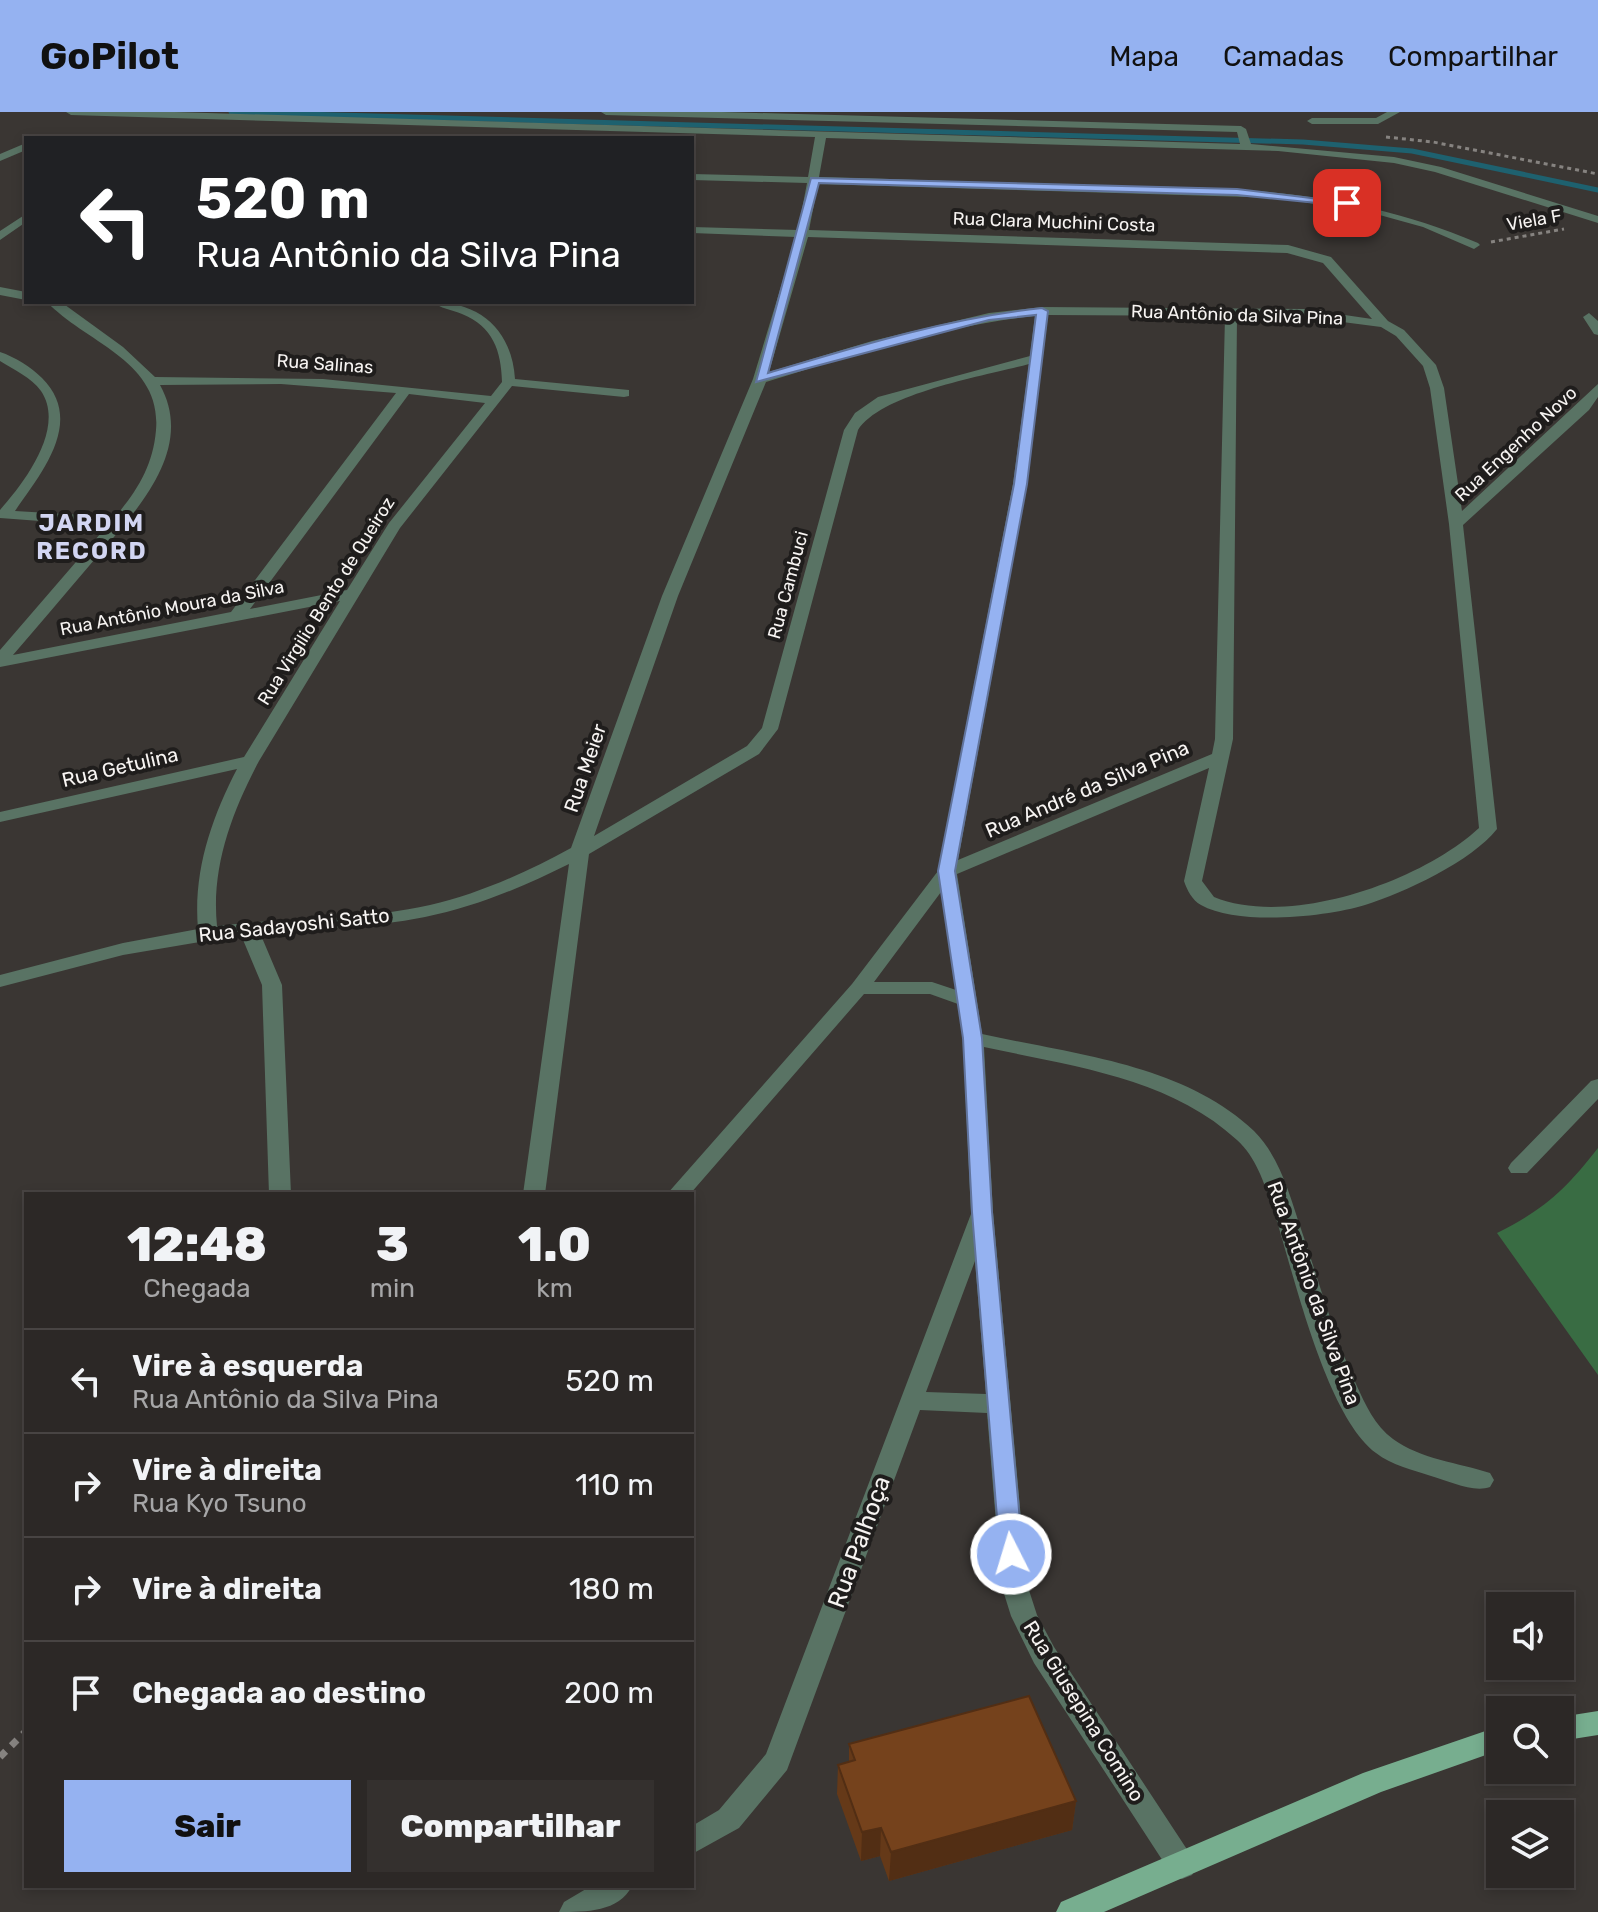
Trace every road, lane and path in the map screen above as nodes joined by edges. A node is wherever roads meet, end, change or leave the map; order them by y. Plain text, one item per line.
1 (71, 112) edge
2 (606, 112) edge
3 (1395, 112) edge
4 (329, 121) edge
5 (1312, 121) dead end
6 (821, 135) junction
7 (1244, 138) junction
8 (0, 143) edge
9 (24, 145) edge
10 (24, 146) edge
11 (0, 158) edge
12 (694, 177) edge
13 (815, 180) junction
14 (24, 218) edge
15 (1598, 220) edge
16 (1567, 229) dead end
17 (694, 230) edge
18 (803, 233) junction
19 (0, 236) edge
20 (1474, 245) joint
21 (0, 291) edge
22 (24, 296) edge
23 (56, 304) edge
24 (444, 304) edge
25 (1042, 311) junction
26 (1231, 312) junction
27 (1589, 317) dead end
28 (1384, 324) junction
29 (1598, 331) edge
30 (0, 356) edge
31 (1037, 358) junction
32 (760, 379) junction
33 (152, 381) junction
34 (509, 382) junction
35 (1598, 388) edge
36 (406, 389) junction
37 (624, 393) dead end
38 (494, 400) junction
39 (2, 514) edge
40 (119, 522) junction
41 (1456, 524) junction
42 (351, 594) junction
43 (238, 614) junction
44 (0, 661) edge
45 (1220, 757) junction
46 (250, 761) junction
47 (0, 817) edge
48 (580, 849) junction
49 (947, 871) junction
50 (248, 928) junction
51 (208, 933) junction
52 (0, 981) edge
53 (859, 988) junction
54 (965, 1000) junction
55 (973, 1038) junction
56 (1598, 1086) edge
57 (1519, 1168) dead end
58 (280, 1192) edge
59 (534, 1192) edge
60 (680, 1192) edge
61 (982, 1212) junction
62 (911, 1401) junction
63 (999, 1404) junction
64 (1481, 1480) dead end
65 (1598, 1723) edge
66 (1574, 1727) edge
67 (24, 1733) edge
68 (1486, 1743) edge
69 (0, 1757) edge
70 (694, 1840) edge
71 (1182, 1866) junction
72 (614, 1888) edge
73 (616, 1888) edge
74 (574, 1912) edge
75 (609, 1912) edge
76 (1071, 1912) edge

1 - 4 street
2 - 7 street
3 - 5 street
4 - 6 street
6 - 7 street
6 - 13 street, Rua Meier
7 - 15 street
8 - 9 street
10 - 11 street
12 - 13 street
13 - 18 street, Rua Meier
13 - 20 street
14 - 19 street
16 - 20 path, Viela F
17 - 18 street, Rua Clara Muchini Costa
18 - 28 street, Rua Clara Muchini Costa
18 - 32 street, Rua Meier
21 - 22 street
23 - 33 street
24 - 34 street
25 - 26 street, Rua Antônio da Silva Pina
25 - 31 street, Rua Giusepina Comino
25 - 32 street, Rua Antônio da Silva Pina
26 - 28 street, Rua Antônio da Silva Pina
26 - 45 street, Rua André da Silva Pina
27 - 29 street
28 - 41 street, Rua Antônio da Silva Pina
30 - 39 street
31 - 48 street, Rua Cambuci
31 - 49 street, Rua Giusepina Comino
32 - 48 street, Rua Meier
33 - 36 street, Rua Salinas
33 - 40 street
34 - 37 street
34 - 38 street, Rua Virgilio Bento de Queiroz
35 - 41 street, Rua Engenho Novo
36 - 38 street, Rua Salinas
36 - 43 street
38 - 42 street, Rua Virgilio Bento de Queiroz
39 - 40 street
40 - 44 street
41 - 45 street, Rua Antônio da Silva Pina
42 - 43 street, Rua Antônio Moura da Silva
42 - 46 street, Rua Virgilio Bento de Queiroz
43 - 44 street, Rua Antônio Moura da Silva
45 - 49 street, Rua André da Silva Pina
46 - 47 street, Rua Getulina
46 - 51 street, Rua Virgilio Bento de Queiroz
48 - 50 street, Rua Sadayoshi Satto
48 - 59 street, Rua Meier
49 - 53 street
49 - 54 street, Rua Giusepina Comino
50 - 51 street, Rua Sadayoshi Satto
50 - 58 street
51 - 52 street, Rua Sadayoshi Satto
53 - 54 street
53 - 60 street
54 - 55 street, Rua Giusepina Comino
55 - 61 street, Rua Giusepina Comino
55 - 64 street, Rua Antônio da Silva Pina
56 - 57 street
61 - 62 street, Rua Palhoça
61 - 63 street, Rua Giusepina Comino
62 - 63 street
62 - 70 street, Rua Palhoça
63 - 71 street, Rua Giusepina Comino
65 - 66 main road
67 - 69 path
68 - 71 main road
71 - 76 main road
72 - 74 street
73 - 75 street

